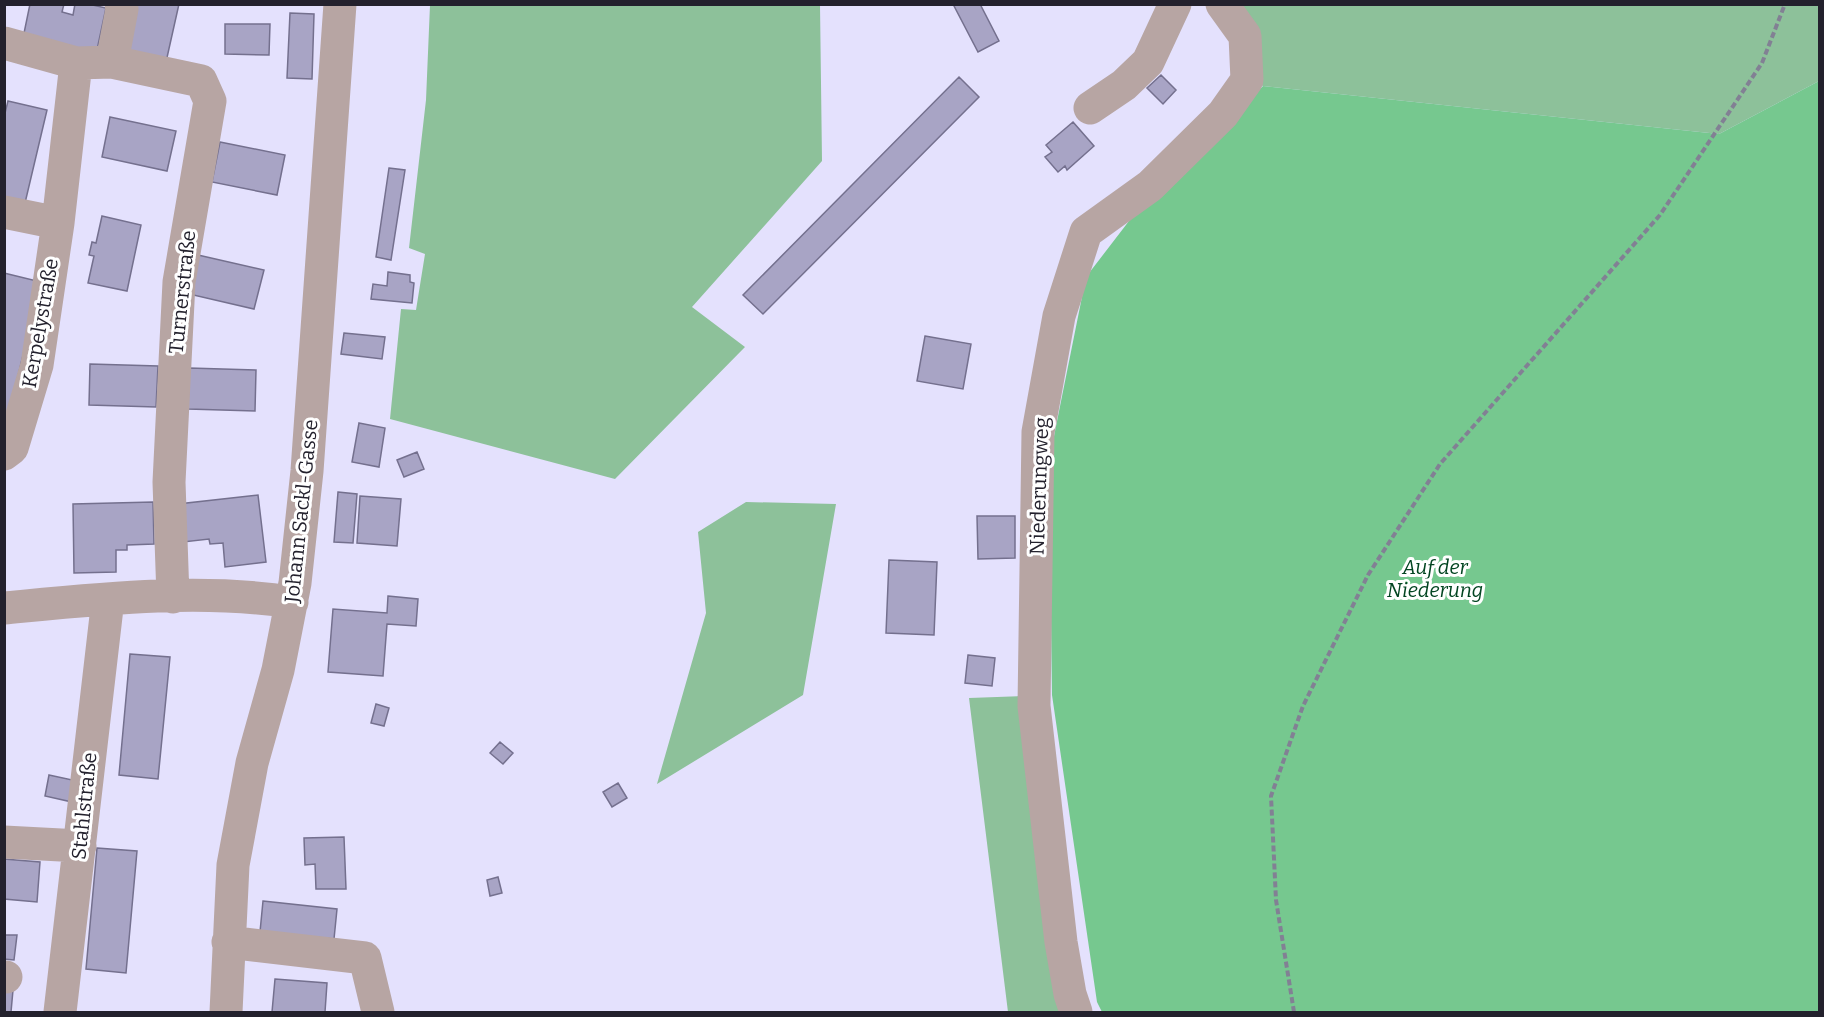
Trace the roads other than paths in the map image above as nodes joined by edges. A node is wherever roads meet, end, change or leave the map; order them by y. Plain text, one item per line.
1 (121, 4) edge
2 (340, 4) edge
3 (1175, 4) edge
4 (1222, 4) edge
5 (4, 43) edge
6 (112, 62) junction
7 (76, 63) junction
8 (1090, 108) dead end
9 (4, 212) edge
10 (58, 224) junction
11 (4, 454) edge
12 (173, 597) junction
13 (108, 599) junction
14 (292, 602) junction
15 (4, 608) edge
16 (4, 842) edge
17 (80, 846) junction
18 (228, 942) junction
19 (60, 1012) edge
20 (226, 1012) edge
21 (378, 1012) edge
22 (1076, 1012) edge

1 - 6 street
2 - 14 street, Johann Sackl-Gasse
3 - 8 street
4 - 22 street, Niederungweg
5 - 7 street
6 - 7 street
6 - 12 street, Turnerstraße
7 - 10 street, Kerpelystraße
9 - 10 street
10 - 11 street, Kerpelystraße
12 - 13 street
12 - 14 street
13 - 15 street
13 - 17 street, Stahlstraße
14 - 18 street, Johann Sackl-Gasse
16 - 17 street
17 - 19 street, Stahlstraße
18 - 20 street, Johann Sackl-Gasse
18 - 21 street

